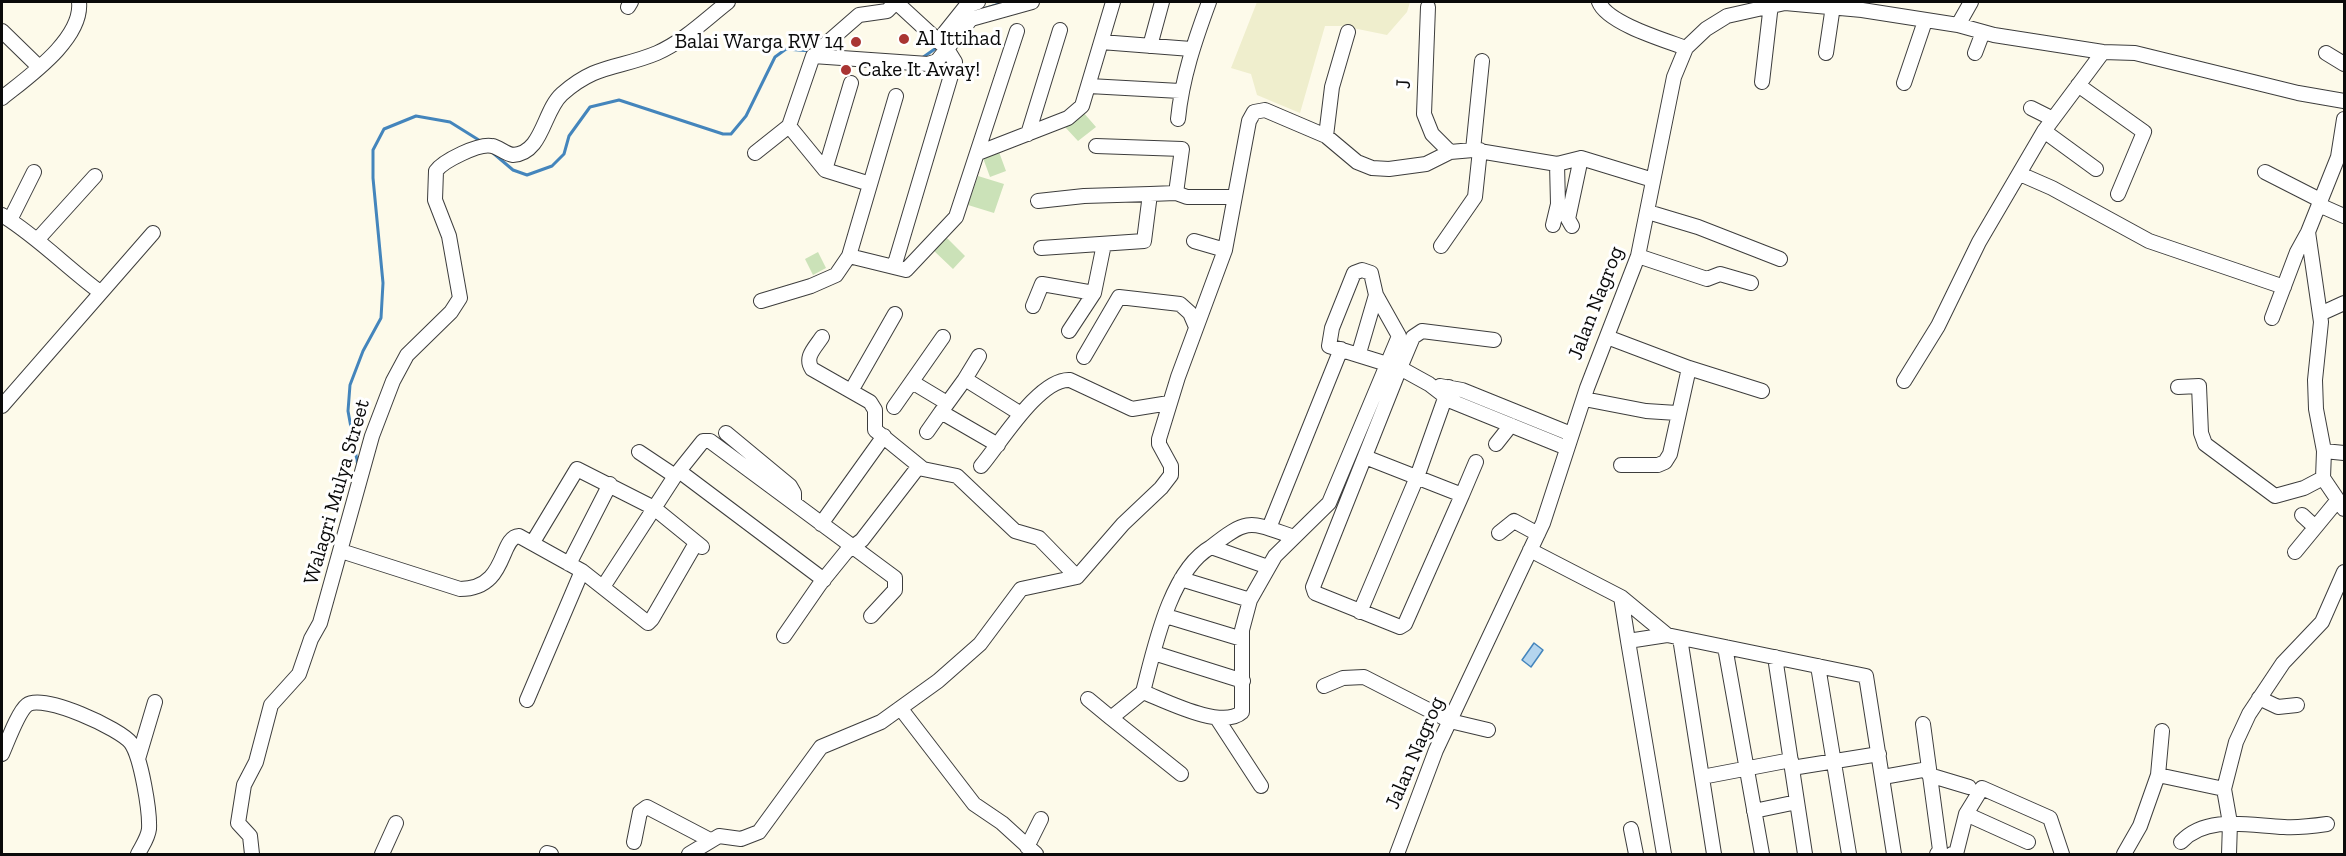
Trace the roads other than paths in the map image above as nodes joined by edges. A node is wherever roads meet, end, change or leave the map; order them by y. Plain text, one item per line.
1 (79, 2) edge
2 (728, 2) edge
3 (896, 2) edge
4 (978, 2) edge
5 (1032, 2) edge
6 (1113, 2) edge
7 (1162, 2) edge
8 (1209, 2) edge
9 (1599, 2) edge
10 (1805, 2) edge
11 (1971, 2) edge
12 (1771, 4) junction
13 (1833, 6) junction
14 (1428, 7) dead end
15 (1925, 21) junction
16 (1958, 25) junction
17 (1060, 30) dead end
18 (2, 31) edge
19 (1017, 31) dead end
20 (1348, 32) dead end
21 (1983, 32) junction
22 (1101, 42) junction
23 (943, 45) junction
24 (1150, 46) junction
25 (1686, 48) junction
26 (1191, 50) junction
27 (816, 52) junction
28 (1826, 52) dead end
29 (2103, 52) junction
30 (1975, 53) dead end
31 (2325, 53) dead end
32 (1482, 61) dead end
33 (2344, 64) edge
34 (39, 67) junction
35 (1762, 82) dead end
36 (1904, 82) dead end
37 (850, 83) dead end
38 (2078, 85) junction
39 (1089, 86) junction
40 (1180, 91) junction
41 (896, 96) dead end
42 (2, 98) edge
43 (2344, 101) edge
44 (2031, 108) dead end
45 (1178, 119) dead end
46 (2053, 119) junction
47 (2344, 119) edge
48 (789, 126) junction
49 (2044, 131) junction
50 (1028, 134) junction
51 (1326, 136) junction
52 (1096, 146) dead end
53 (1477, 150) junction
54 (1450, 152) junction
55 (755, 153) dead end
56 (978, 153) junction
57 (1581, 158) junction
58 (1557, 164) junction
59 (2096, 168) dead end
60 (825, 170) junction
61 (34, 172) dead end
62 (2265, 172) dead end
63 (2020, 174) junction
64 (95, 176) dead end
65 (1653, 180) junction
66 (870, 184) junction
67 (1176, 193) junction
68 (1150, 194) junction
69 (2118, 194) dead end
70 (1235, 197) junction
71 (1038, 201) dead end
72 (2319, 203) junction
73 (1648, 212) junction
74 (2344, 216) edge
75 (6, 218) edge
76 (1553, 225) dead end
77 (1572, 226) dead end
78 (153, 232) dead end
79 (2308, 232) junction
80 (38, 239) junction
81 (1194, 241) dead end
82 (1104, 244) junction
83 (1441, 246) dead end
84 (1041, 248) dead end
85 (1226, 250) junction
86 (2297, 252) junction
87 (2313, 254) junction
88 (849, 256) junction
89 (1638, 256) junction
90 (1780, 259) dead end
91 (900, 268) junction
92 (1751, 283) dead end
93 (2284, 288) junction
94 (100, 292) junction
95 (1094, 293) junction
96 (1376, 295) junction
97 (761, 301) dead end
98 (2344, 303) edge
99 (1033, 306) dead end
100 (895, 314) dead end
101 (2320, 314) junction
102 (2272, 318) dead end
103 (1196, 327) junction
104 (1070, 331) dead end
105 (822, 337) dead end
106 (943, 337) dead end
107 (1607, 337) junction
108 (1494, 340) dead end
109 (1341, 349) junction
110 (1359, 353) junction
111 (979, 356) dead end
112 (1084, 357) dead end
113 (1393, 366) junction
114 (1689, 368) junction
115 (965, 378) junction
116 (1904, 381) dead end
117 (912, 382) junction
118 (2178, 387) dead end
119 (850, 391) junction
120 (1762, 391) dead end
121 (1447, 392) junction
122 (1584, 399) junction
123 (1169, 403) junction
124 (2, 406) edge
125 (894, 407) dead end
126 (944, 407) junction
127 (1677, 413) junction
128 (1020, 414) junction
129 (1511, 425) junction
130 (927, 432) dead end
131 (726, 433) dead end
132 (884, 436) junction
133 (1569, 441) junction
134 (1496, 444) dead end
135 (998, 445) junction
136 (2324, 451) junction
137 (639, 452) dead end
138 (2344, 453) edge
139 (1365, 457) junction
140 (1476, 462) dead end
141 (1621, 465) dead end
142 (920, 466) junction
143 (981, 466) dead end
144 (677, 474) junction
145 (1417, 477) junction
146 (2323, 478) junction
147 (610, 484) junction
148 (1462, 495) junction
149 (794, 502) junction
150 (2341, 505) edge
151 (654, 508) junction
152 (2302, 515) dead end
153 (821, 524) junction
154 (2315, 527) junction
155 (1269, 528) junction
156 (1499, 533) dead end
157 (1538, 534) junction
158 (1294, 537) junction
159 (533, 542) junction
160 (853, 547) junction
161 (1211, 547) junction
162 (1530, 550) junction
163 (341, 551) junction
164 (2295, 552) dead end
165 (569, 564) junction
166 (1268, 567) junction
167 (582, 571) junction
168 (2344, 572) edge
169 (1077, 577) junction
170 (1181, 579) junction
171 (824, 580) junction
172 (603, 587) junction
173 (1621, 597) junction
174 (1250, 600) junction
175 (1360, 612) junction
176 (871, 616) dead end
177 (1166, 616) junction
178 (784, 636) dead end
179 (1673, 636) junction
180 (1242, 639) junction
181 (1628, 641) junction
182 (1725, 647) junction
183 (1155, 653) junction
184 (1775, 657) junction
185 (1818, 666) junction
186 (1243, 681) junction
187 (1324, 687) dead end
188 (1143, 692) junction
189 (2259, 698) junction
190 (1088, 699) dead end
191 (528, 700) dead end
192 (155, 702) dead end
193 (2297, 705) dead end
194 (901, 709) junction
195 (1111, 718) junction
196 (1218, 720) junction
197 (1450, 721) junction
198 (1923, 724) dead end
199 (1488, 730) dead end
200 (2162, 731) dead end
201 (2, 754) edge
202 (1879, 754) junction
203 (138, 759) junction
204 (1833, 762) junction
205 (1791, 764) junction
206 (1747, 768) junction
207 (1929, 772) junction
208 (1181, 774) dead end
209 (2158, 776) junction
210 (1702, 777) junction
211 (1883, 777) junction
212 (1261, 786) dead end
213 (1969, 787) dead end
214 (2223, 789) junction
215 (1797, 802) junction
216 (1754, 811) junction
217 (1966, 814) junction
218 (1041, 819) dead end
219 (396, 823) dead end
220 (2230, 823) junction
221 (2326, 824) dead end
222 (1631, 829) dead end
223 (710, 840) junction
224 (634, 842) dead end
225 (2028, 842) dead end
226 (2181, 842) dead end
227 (1030, 852) edge
228 (1955, 854) edge
229 (138, 855) edge
230 (252, 855) edge
231 (382, 855) edge
232 (689, 855) edge
233 (1397, 855) edge
234 (1636, 855) edge
235 (1665, 855) edge
236 (1714, 855) edge
237 (1762, 855) edge
238 (1805, 855) edge
239 (1849, 855) edge
240 (1894, 855) edge
241 (1937, 855) edge
242 (2062, 855) edge
243 (2124, 855) edge
244 (2229, 855) edge

1 - 34 street
2 - 163 street, Walagri Mulya Street
3 - 23 street
3 - 27 street
4 - 23 street
5 - 23 street
6 - 22 street
7 - 24 street
8 - 26 street
9 - 25 street
10 - 12 street, Jalan Nagrog
10 - 13 street, Jalan Nagrog
11 - 16 street
12 - 25 street, Jalan Nagrog
12 - 35 street
13 - 15 street, Jalan Nagrog
13 - 28 street
14 - 54 street, J
15 - 16 street, Jalan Nagrog
15 - 36 street
16 - 21 street, Jalan Nagrog
17 - 50 street
18 - 34 street
19 - 56 street
20 - 51 street
21 - 29 street, Jalan Nagrog
21 - 30 street
22 - 24 street
22 - 39 street
23 - 27 street
23 - 91 street
24 - 26 street
25 - 65 street, Jalan Nagrog
26 - 40 street
27 - 48 street
29 - 38 street
29 - 43 street, Jalan Nagrog
31 - 33 street
32 - 53 street
34 - 42 street
37 - 60 street
38 - 46 street
38 - 69 street
39 - 40 street
39 - 50 street
40 - 45 street
41 - 66 street
44 - 46 street
46 - 49 street
47 - 72 street
48 - 55 street
48 - 60 street
49 - 59 street
49 - 63 street
50 - 56 street
51 - 54 street
51 - 70 street
52 - 67 street
53 - 54 street
53 - 58 street
53 - 83 street
56 - 91 street
57 - 58 street
57 - 65 street
57 - 77 street
58 - 76 street
60 - 66 street
61 - 75 street
62 - 72 street
63 - 93 street
63 - 116 street
64 - 80 street
65 - 73 street, Jalan Nagrog
66 - 88 street
67 - 68 street
67 - 70 street
68 - 71 street
68 - 82 street
70 - 85 street
72 - 74 street
72 - 79 street
73 - 89 street, Jalan Nagrog
73 - 90 street
75 - 80 street
78 - 94 street
79 - 86 street
79 - 87 street
80 - 94 street
81 - 85 street
82 - 84 street
82 - 95 street
85 - 103 street
86 - 87 street
86 - 93 street
87 - 101 street
88 - 91 street
88 - 97 street
89 - 92 street
89 - 107 street, Jalan Nagrog
93 - 102 street
94 - 124 street
95 - 99 street
95 - 104 street
96 - 109 street
96 - 110 street
96 - 113 street
98 - 101 street
100 - 119 street
101 - 136 street
103 - 112 street
103 - 123 street
105 - 119 street
106 - 117 street
107 - 114 street
107 - 122 street, Jalan Nagrog
108 - 113 street
109 - 110 street
109 - 155 street
110 - 113 street
111 - 115 street
113 - 121 street
113 - 139 street
113 - 158 street
114 - 120 street
114 - 127 street
115 - 126 street
115 - 128 street
117 - 125 street
117 - 126 street
118 - 146 street
119 - 132 street
121 - 129 street
121 - 133 street
121 - 145 street
122 - 127 street
122 - 133 street, Jalan Nagrog
123 - 128 street
123 - 169 street
126 - 130 street
126 - 135 street
127 - 141 street
128 - 135 street
129 - 133 street
129 - 134 street
131 - 149 street
132 - 142 street
132 - 153 street
133 - 157 street, Jalan Nagrog
135 - 143 street
136 - 138 street
136 - 146 street
137 - 144 street
139 - 145 street
139 - 175 street
140 - 148 street
142 - 160 street
142 - 169 street
144 - 149 street
144 - 151 street
144 - 171 street
145 - 148 street
145 - 175 street
146 - 150 street
147 - 151 street
147 - 159 street
147 - 165 street
148 - 175 street
149 - 153 street
150 - 154 street
151 - 172 street
151 - 172 street
152 - 154 street
153 - 160 street
154 - 164 street
155 - 158 street
155 - 161 street
156 - 157 street
157 - 162 street, Jalan Nagrog
158 - 166 street
159 - 163 street
159 - 165 street
160 - 171 street
160 - 176 street
161 - 166 street
161 - 170 street
162 - 173 street
162 - 197 street, Jalan Nagrog
163 - 230 street, Walagri Mulya Street
165 - 167 street
166 - 174 street
167 - 172 street
167 - 191 street
168 - 189 street
169 - 194 street
170 - 174 street
170 - 177 street
171 - 178 street
173 - 179 street
173 - 181 street
174 - 180 street
177 - 180 street
177 - 183 street
179 - 181 street
179 - 182 street
179 - 210 street
180 - 186 street
181 - 235 street
182 - 184 street
182 - 206 street
183 - 186 street
183 - 188 street
184 - 185 street
184 - 205 street
185 - 202 street
185 - 204 street
186 - 196 street
187 - 197 street
188 - 195 street
188 - 196 street
189 - 193 street
189 - 214 street
190 - 195 street
192 - 203 street
194 - 223 street
194 - 227 street
195 - 208 street
196 - 212 street
197 - 199 street
197 - 233 street, Jalan Nagrog
198 - 207 street
200 - 209 street
201 - 203 street
202 - 204 street
202 - 211 street
203 - 229 street
204 - 205 street
204 - 239 street
205 - 206 street
205 - 215 street
206 - 210 street
206 - 216 street
207 - 211 street
207 - 213 street
207 - 241 street
209 - 214 street
209 - 243 street
210 - 236 street
211 - 240 street
214 - 220 street
215 - 216 street
215 - 238 street
216 - 237 street
217 - 225 street
217 - 228 street
217 - 242 street
218 - 227 street
219 - 231 street
220 - 221 street
220 - 226 street
220 - 244 street
222 - 234 street
223 - 224 street
223 - 232 street

